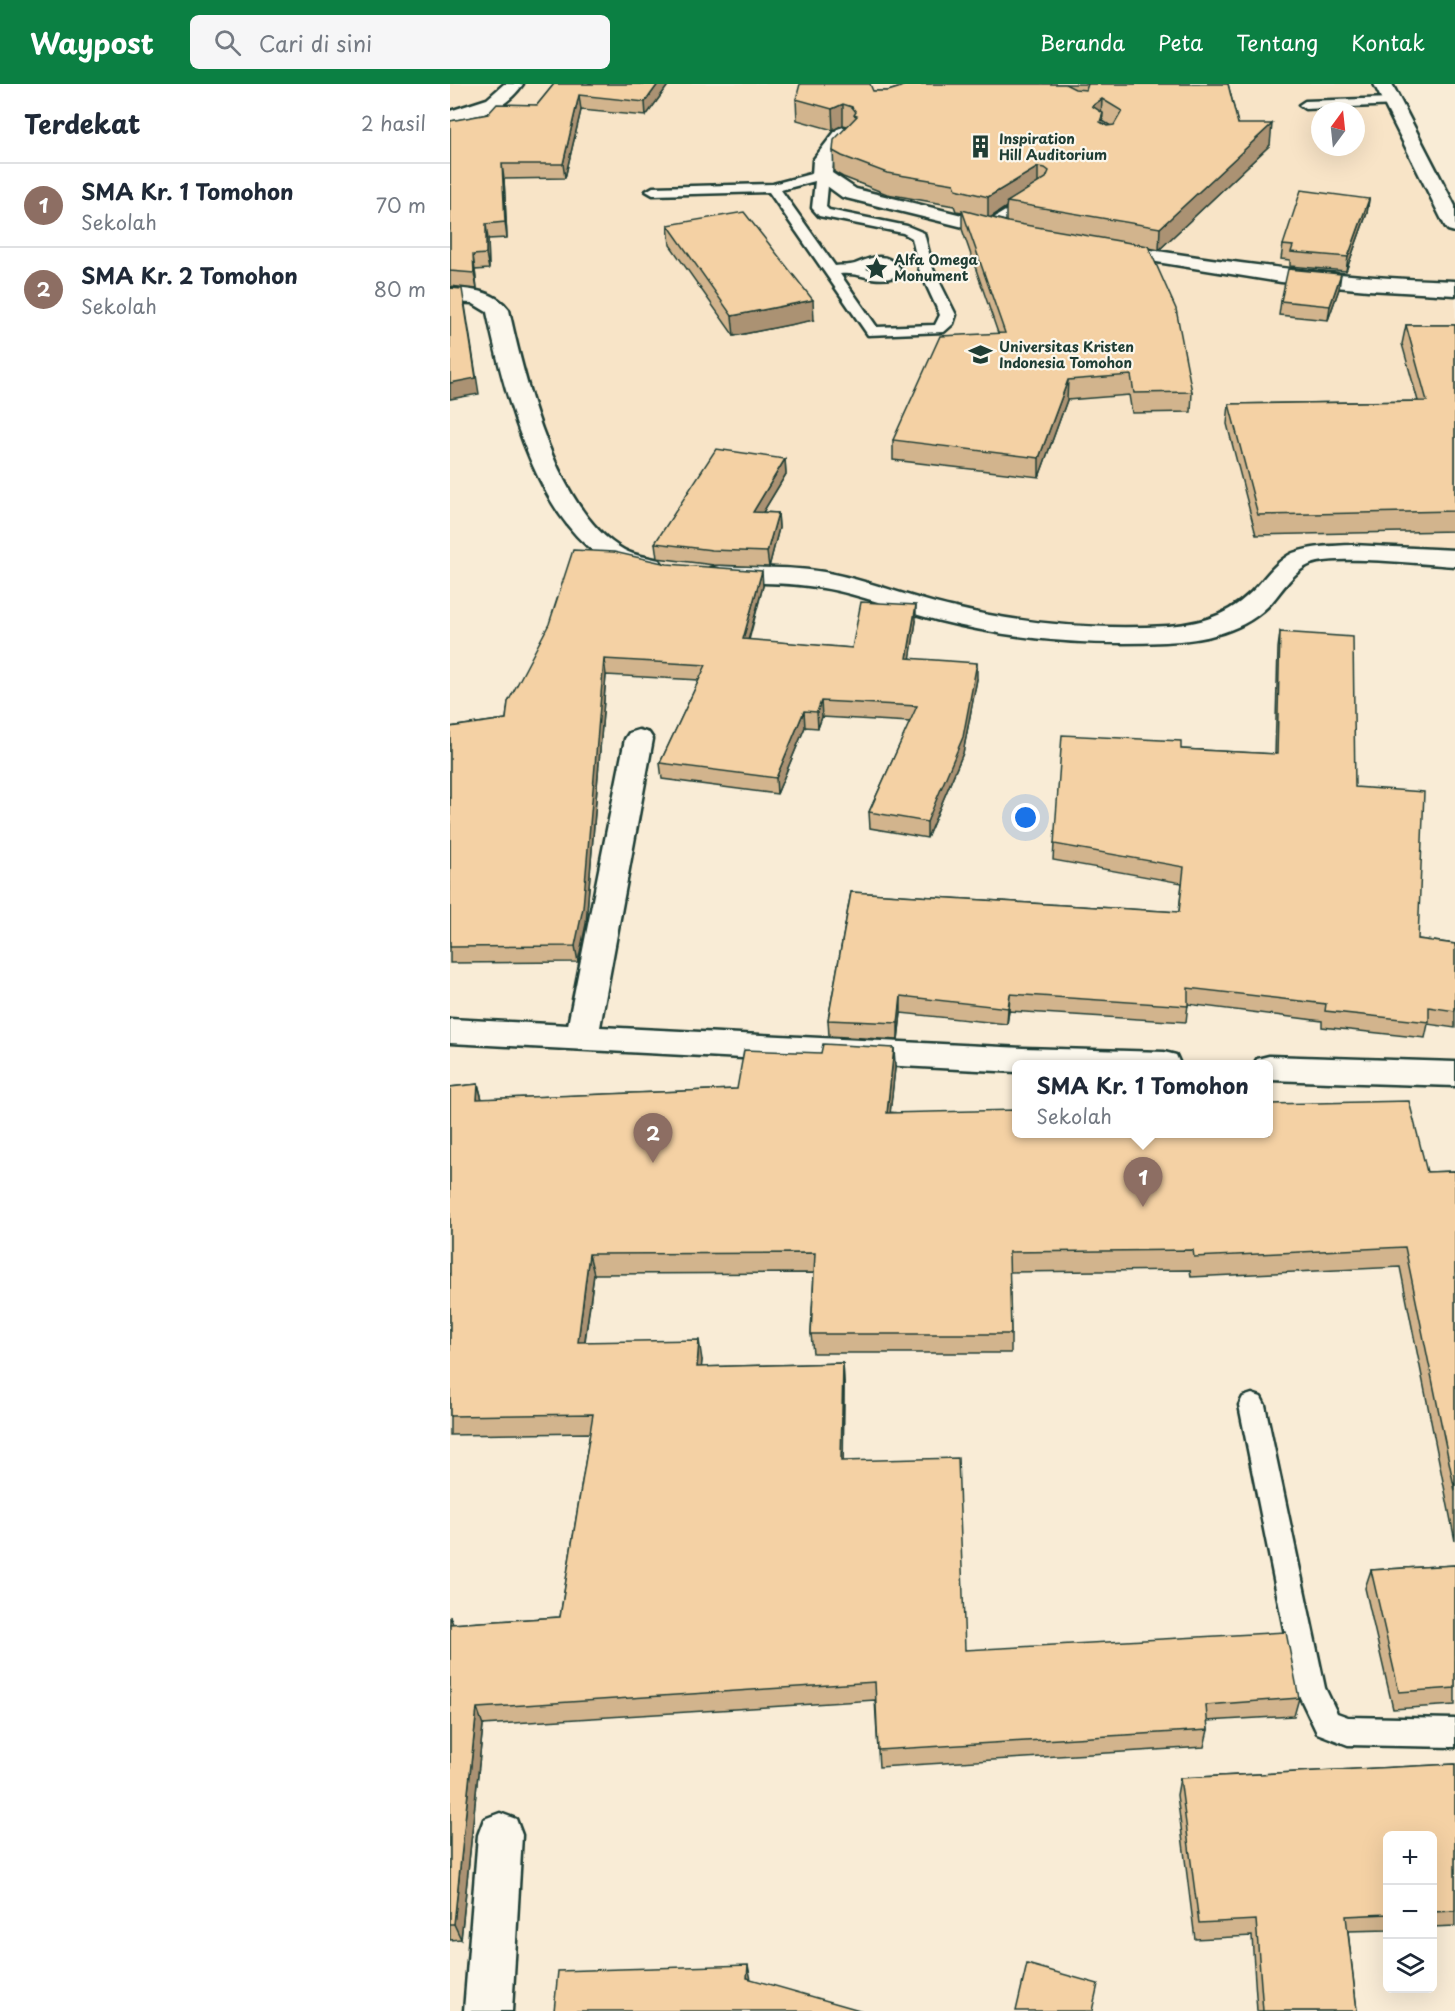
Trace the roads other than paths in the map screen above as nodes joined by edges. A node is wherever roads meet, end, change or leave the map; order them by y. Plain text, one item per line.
1 (514, 84) edge
2 (1383, 84) edge
3 (1392, 102) junction
4 (1305, 105) dead end
5 (450, 117) edge
6 (844, 133) edge
7 (822, 175) junction
8 (773, 188) junction
9 (653, 191) dead end
10 (1039, 194) edge
11 (1455, 226) edge
12 (986, 227) junction
13 (1019, 234) edge
14 (1085, 245) edge
15 (909, 268) junction
16 (830, 271) junction
17 (1455, 288) edge
18 (450, 295) edge
19 (1455, 558) edge
20 (639, 739) dead end
21 (450, 1031) edge
22 (582, 1037) junction
23 (1023, 1060) edge
24 (1273, 1068) edge
25 (1454, 1079) edge
26 (1252, 1405) dead end
27 (1455, 1733) edge
28 (500, 1835) dead end
29 (488, 2011) edge

1 - 5 street
2 - 3 street
3 - 4 lane
3 - 11 street
6 - 7 street
7 - 8 lane
7 - 12 street
7 - 15 lane
8 - 9 lane
8 - 16 lane
10 - 12 lane
12 - 13 street
14 - 17 street
15 - 16 lane
15 - 16 lane
18 - 19 street
20 - 22 street
21 - 22 street
22 - 23 street
24 - 25 street
26 - 27 lane
28 - 29 street

